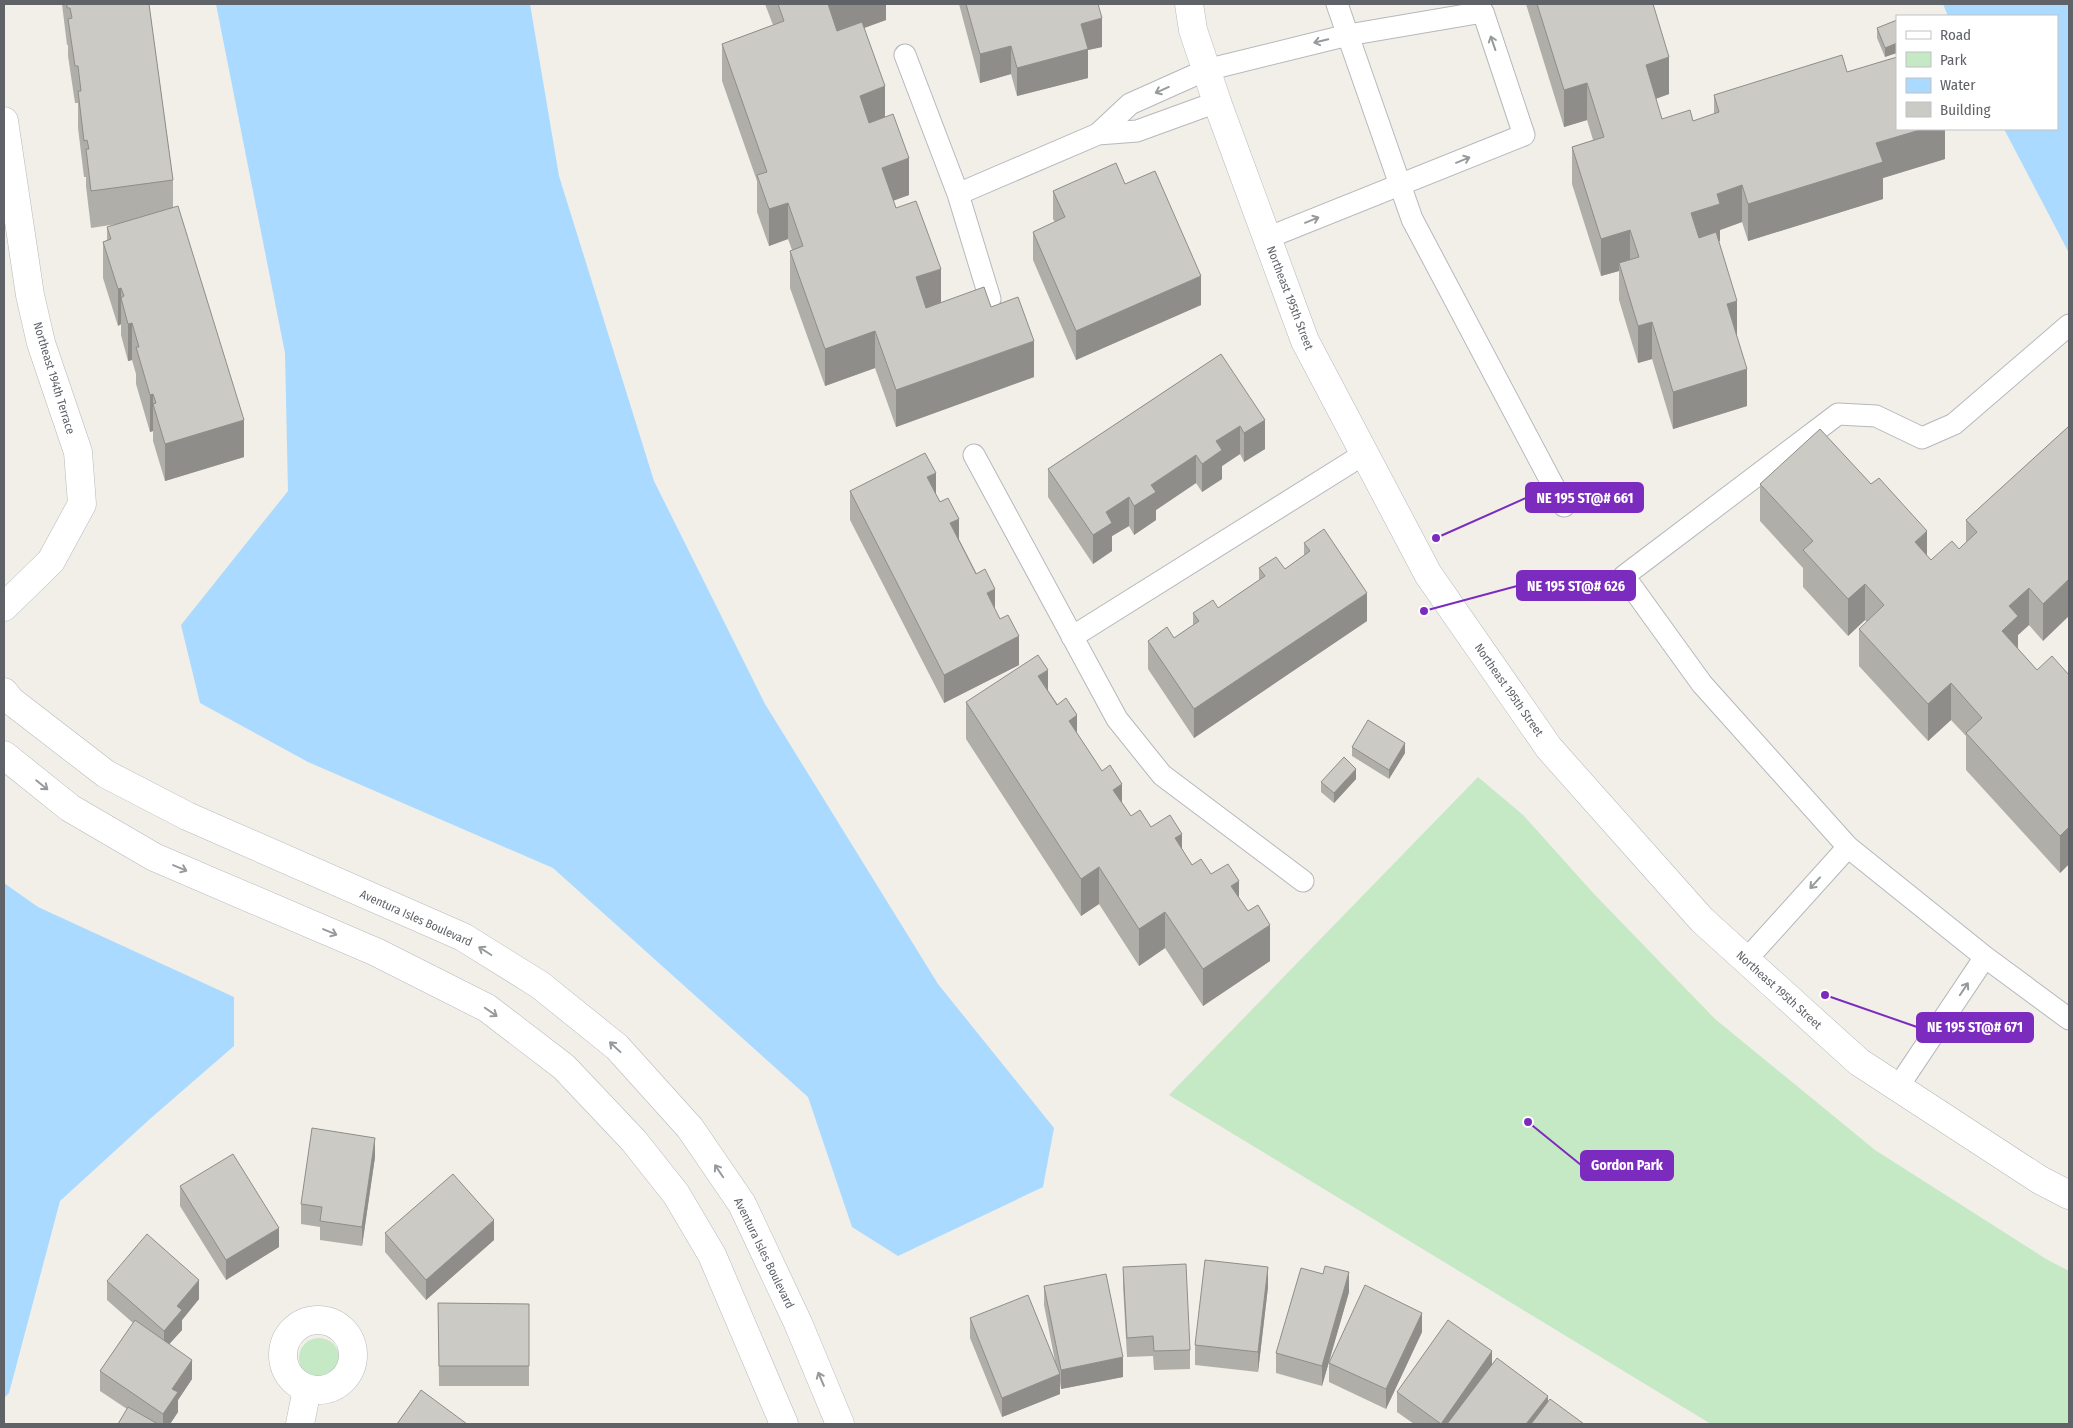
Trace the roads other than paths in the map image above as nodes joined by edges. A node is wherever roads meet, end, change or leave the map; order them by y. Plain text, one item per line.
1 (1189, 4) edge
2 (1337, 4) edge
3 (1348, 35) junction
4 (906, 55) dead end
5 (1206, 70) junction
6 (1217, 102) junction
7 (4, 121) edge
8 (1098, 134) junction
9 (1400, 185) junction
10 (958, 194) junction
11 (1267, 238) junction
12 (990, 298) edge
13 (2069, 325) edge
14 (1364, 454) junction
15 (974, 456) dead end
16 (1564, 506) dead end
17 (4, 607) edge
18 (1072, 637) junction
19 (4, 692) edge
20 (4, 754) edge
21 (1848, 847) junction
22 (1303, 881) dead end
23 (1986, 957) junction
24 (1746, 960) junction
25 (2069, 1019) edge
26 (1898, 1087) junction
27 (2069, 1195) edge
28 (307, 1389) dead end
29 (300, 1424) edge
30 (784, 1424) edge
31 (840, 1424) edge

1 - 5 street, Northeast 195th Street
2 - 3 lane
3 -> 5 lane
3 - 9 lane
9 -> 3 lane
4 - 10 lane
5 - 6 street, Northeast 195th Street
5 -> 8 lane
6 - 8 lane
6 - 11 street, Northeast 195th Street
7 - 17 street, Northeast 194th Terrace
8 - 10 lane
11 -> 9 lane
9 - 16 lane
10 - 12 lane
11 - 14 street, Northeast 195th Street
13 - 21 lane
14 - 18 lane
14 - 24 street, Northeast 195th Street
15 - 18 lane
18 - 22 lane
31 -> 19 street, Aventura Isles Boulevard
20 -> 30 street
21 - 23 lane
21 -> 24 lane
23 - 25 lane
26 -> 23 lane
24 - 26 street, Northeast 195th Street
26 - 27 street, Northeast 195th Street
28 - 29 street

